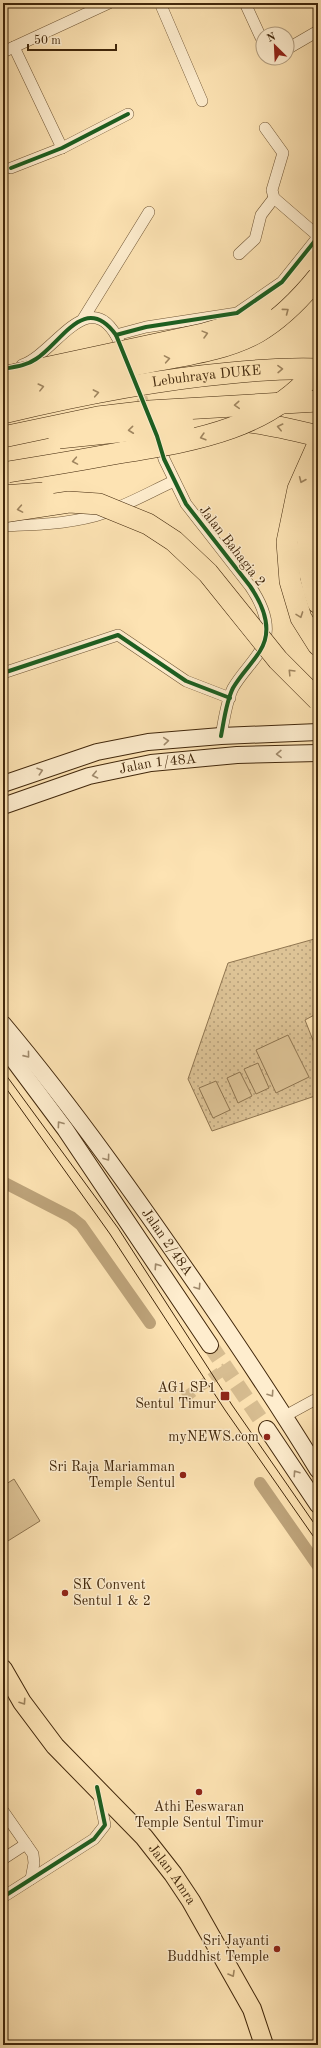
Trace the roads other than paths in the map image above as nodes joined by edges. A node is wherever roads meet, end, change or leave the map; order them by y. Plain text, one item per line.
1 (109, 3) edge
2 (160, 3) edge
3 (245, 3) edge
4 (256, 26) edge
5 (318, 31) edge
6 (295, 44) edge
7 (14, 47) junction
8 (3, 52) edge
9 (202, 101) dead end
10 (128, 114) dead end
11 (265, 128) dead end
12 (62, 148) junction
13 (11, 168) dead end
14 (274, 198) junction
15 (149, 212) dead end
16 (318, 236) edge
17 (239, 254) dead end
18 (318, 259) edge
19 (318, 277) edge
20 (83, 319) junction
21 (116, 335) junction
22 (121, 345) dead end
23 (3, 369) edge
24 (318, 369) edge
25 (3, 377) edge
26 (3, 397) edge
27 (318, 401) edge
28 (3, 413) edge
29 (157, 436) dead end
30 (318, 436) edge
31 (3, 437) edge
32 (318, 444) edge
33 (3, 446) edge
34 (5, 472) edge
35 (174, 481) junction
36 (318, 488) edge
37 (3, 496) edge
38 (3, 512) edge
39 (3, 526) edge
40 (318, 602) edge
41 (318, 646) edge
42 (3, 673) edge
43 (318, 680) edge
44 (230, 698) junction
45 (318, 700) edge
46 (318, 732) edge
47 (221, 736) junction
48 (318, 753) edge
49 (3, 784) edge
50 (3, 806) edge
51 (3, 1024) edge
52 (3, 1046) edge
53 (210, 1345) tunnel mouth
54 (318, 1398) edge
55 (285, 1416) junction
56 (267, 1429) tunnel mouth
57 (318, 1470) edge
58 (318, 1505) edge
59 (3, 1669) edge
60 (98, 1788) junction
61 (3, 1811) edge
62 (26, 1844) junction
63 (3, 1859) edge
64 (31, 1879) junction
65 (3, 1897) edge
66 (252, 2009) junction
67 (264, 2045) edge
68 (275, 2045) edge

1 - 7 street
2 - 9 street
3 - 4 street
5 - 6 street
7 - 8 street
7 - 12 street
10 - 12 street
11 - 14 street
12 - 13 street
14 - 16 street
14 - 17 street
15 - 20 street
16 - 21 street
25 -> 18 highway, bridge
26 -> 19 highway, bridge
20 - 21 street
20 - 23 street
21 - 22 street
28 -> 24 highway, Lebuhraya DUKE, bridge
24 -> 34 highway, bridge
27 -> 31 highway, Lebuhraya DUKE, bridge
29 - 35 street, Jalan Bahagia 2
30 -> 33 highway, bridge
32 -> 41 highway
35 - 39 street
35 - 44 street, Jalan Bahagia 2
36 - 40 highway
37 - 43 highway, bridge
45 -> 38 highway, bridge
42 - 44 street
44 - 47 street, Jalan Bahagia 2
46 - 47 main road, Jalan 1/48A
49 -> 47 main road, Jalan 1/48A
48 -> 50 main road, Jalan 1/48A
51 -> 55 main road, Jalan 2/48A
53 -> 52 main road, Jalan 2/48A
54 - 55 street
55 - 57 main road, Jalan 2/48A
58 -> 56 main road
59 -> 60 main road, Jalan Amra
60 - 64 street
60 -> 66 main road, Jalan Amra
61 - 62 street
62 - 63 street
62 - 64 street
64 - 65 street
66 - 67 main road, Jalan Amra
66 - 68 main road

